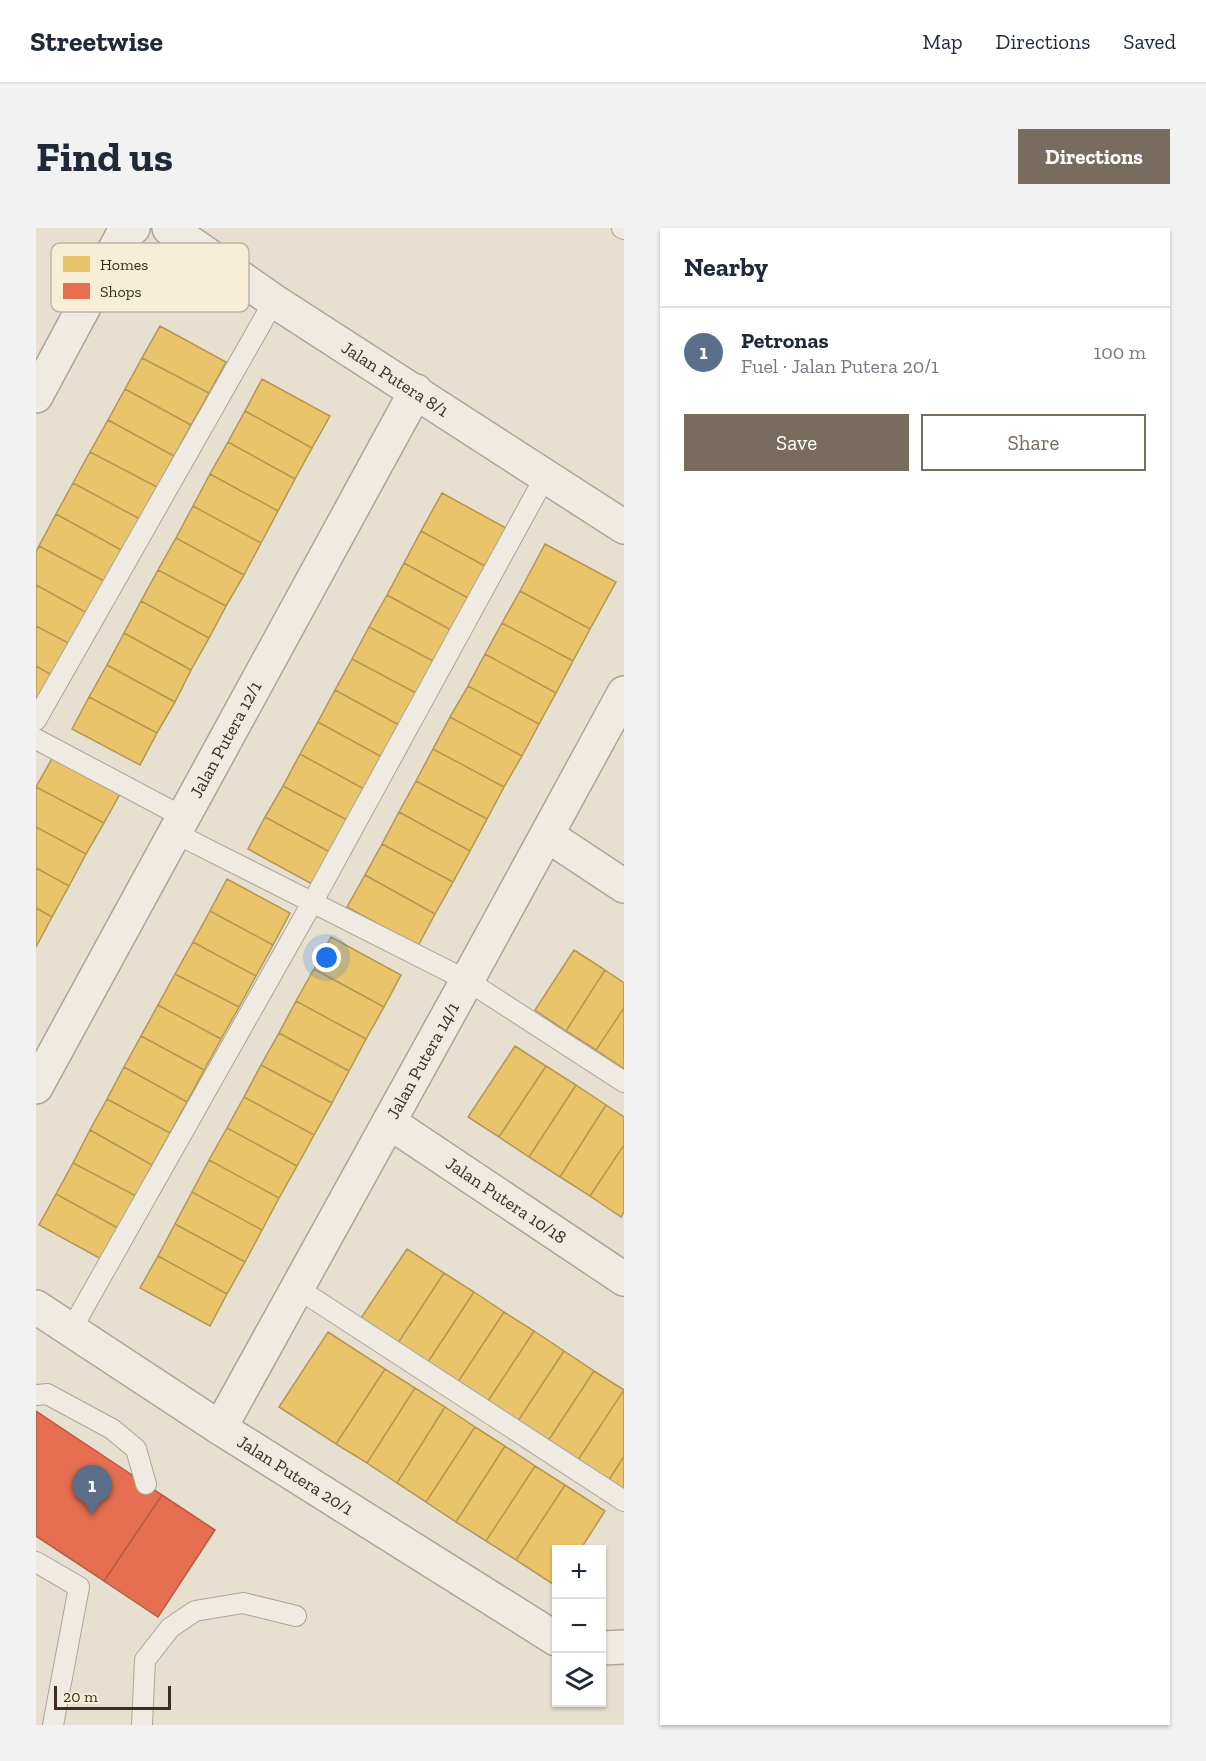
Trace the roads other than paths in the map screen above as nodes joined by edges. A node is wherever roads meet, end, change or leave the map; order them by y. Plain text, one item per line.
1 (133, 228) edge
2 (169, 228) edge
3 (118, 243) edge
4 (191, 243) edge
5 (249, 284) edge
6 (274, 301) junction
7 (81, 312) edge
8 (416, 391) junction
9 (36, 396) edge
10 (546, 476) junction
11 (624, 526) edge
12 (621, 707) edge
13 (36, 720) edge
14 (36, 739) edge
15 (180, 825) junction
16 (547, 835) junction
17 (624, 886) edge
18 (312, 903) junction
19 (468, 981) junction
20 (624, 1082) edge
21 (36, 1087) edge
22 (389, 1122) junction
23 (624, 1279) edge
24 (297, 1288) junction
25 (36, 1307) edge
26 (71, 1330) junction
27 (36, 1395) edge
28 (220, 1428) junction
29 (146, 1484) dead end
30 (624, 1501) edge
31 (36, 1562) edge
32 (296, 1616) dead end
33 (552, 1636) edge
34 (624, 1647) edge
35 (606, 1648) edge
36 (52, 1725) edge
37 (142, 1725) edge

1 - 3 street
2 - 4 street, Jalan Putera 8/1
5 - 6 street, Jalan Putera 8/1
6 - 8 street, Jalan Putera 8/1
6 - 13 lane
7 - 9 street
8 - 10 street, Jalan Putera 8/1
8 - 15 street, Jalan Putera 12/1
10 - 11 street, Jalan Putera 8/1
10 - 18 lane
12 - 16 street, Jalan Putera 14/1
14 - 15 lane
15 - 18 lane
15 - 21 street, Jalan Putera 12/1
16 - 17 street
16 - 19 street, Jalan Putera 14/1
18 - 19 lane
18 - 26 lane
19 - 20 lane
19 - 22 street, Jalan Putera 14/1
22 - 23 street, Jalan Putera 10/18
22 - 24 street, Jalan Putera 14/1
24 - 28 street, Jalan Putera 14/1
24 - 30 lane
25 - 26 street, Jalan Putera 20/1
26 - 28 street, Jalan Putera 20/1
27 - 29 lane
28 - 33 street, Jalan Putera 20/1
31 - 36 lane
32 - 37 lane
34 - 35 street

